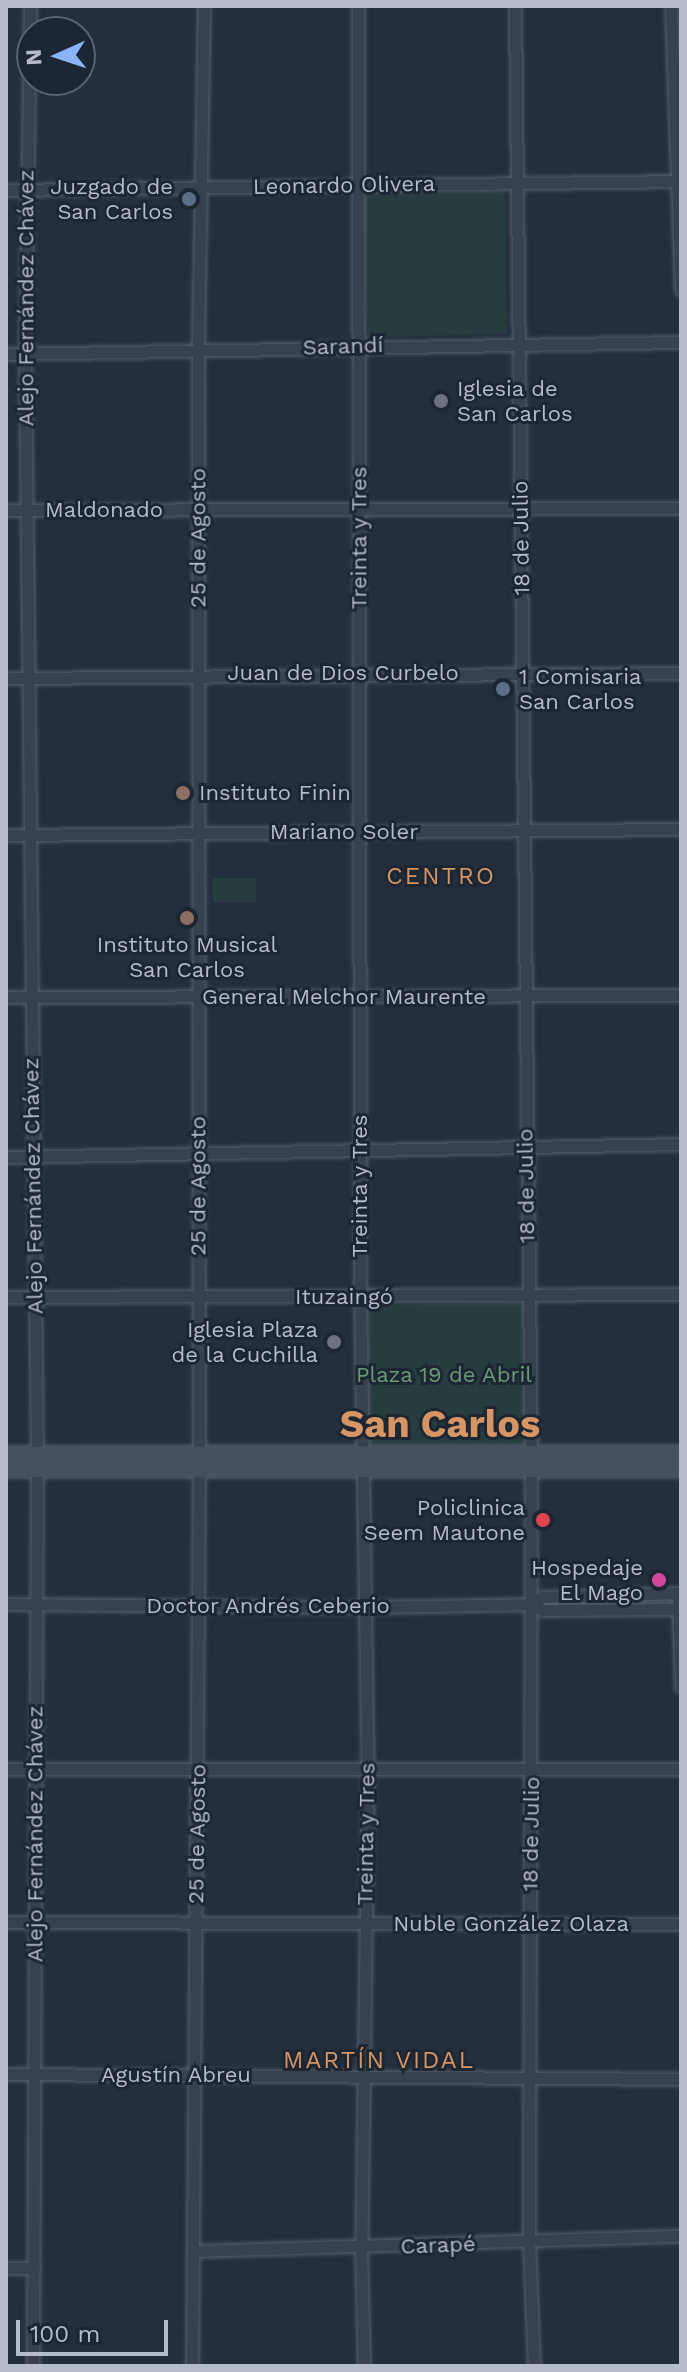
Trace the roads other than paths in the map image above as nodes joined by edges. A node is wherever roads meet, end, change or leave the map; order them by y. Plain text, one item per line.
1 (30, 6) edge
2 (204, 6) edge
3 (358, 6) edge
4 (515, 6) edge
5 (671, 6) edge
6 (679, 181) edge
7 (516, 183) junction
8 (359, 186) junction
9 (200, 187) junction
10 (6, 190) edge
11 (25, 190) junction
12 (681, 290) edge
13 (681, 342) edge
14 (519, 343) junction
15 (360, 345) junction
16 (198, 352) junction
17 (6, 354) edge
18 (25, 354) junction
19 (521, 507) junction
20 (359, 508) junction
21 (681, 508) edge
22 (6, 510) edge
23 (26, 510) junction
24 (198, 510) junction
25 (522, 672) junction
26 (359, 673) junction
27 (681, 673) edge
28 (198, 674) junction
29 (6, 678) edge
30 (26, 678) junction
31 (681, 829) edge
32 (522, 831) junction
33 (198, 832) junction
34 (359, 832) junction
35 (28, 834) junction
36 (6, 835) edge
37 (681, 995) edge
38 (524, 996) junction
39 (6, 997) edge
40 (30, 997) junction
41 (197, 997) junction
42 (360, 997) junction
43 (681, 1144) edge
44 (526, 1147) junction
45 (360, 1150) junction
46 (198, 1153) junction
47 (6, 1157) edge
48 (32, 1157) junction
49 (681, 1294) edge
50 (6, 1297) edge
51 (35, 1297) junction
52 (199, 1297) junction
53 (527, 1297) junction
54 (360, 1298) junction
55 (681, 1454) edge
56 (6, 1455) edge
57 (36, 1462) junction
58 (199, 1462) junction
59 (531, 1462) junction
60 (361, 1463) junction
61 (6, 1469) edge
62 (681, 1469) edge
63 (680, 1593) edge
64 (6, 1604) edge
65 (36, 1604) junction
66 (531, 1604) junction
67 (198, 1606) junction
68 (367, 1607) junction
69 (680, 1609) edge
70 (681, 1687) edge
71 (6, 1769) edge
72 (36, 1769) junction
73 (197, 1769) junction
74 (532, 1769) junction
75 (681, 1769) edge
76 (368, 1770) junction
77 (6, 1922) edge
78 (35, 1922) junction
79 (196, 1922) junction
80 (530, 1923) junction
81 (364, 1924) junction
82 (681, 1924) edge
83 (6, 2074) edge
84 (34, 2074) junction
85 (195, 2075) junction
86 (363, 2077) junction
87 (529, 2078) junction
88 (681, 2079) edge
89 (681, 2236) edge
90 (529, 2242) junction
91 (361, 2247) junction
92 (194, 2251) junction
93 (6, 2268) edge
94 (34, 2268) junction
95 (33, 2366) edge
96 (192, 2366) edge
97 (364, 2366) edge
98 (534, 2366) edge

1 - 11 street, Alejo Fernández Chávez
2 - 9 street, 25 de Agosto
3 - 8 street, Treinta y Tres
4 - 7 street, 18 de Julio
5 - 6 street
6 - 7 street, Leonardo Olivera
6 - 12 street
7 - 8 street, Leonardo Olivera
7 - 14 street, 18 de Julio
8 - 9 street, Leonardo Olivera
8 - 15 street, Treinta y Tres
9 - 11 street, Leonardo Olivera
9 - 16 street, 25 de Agosto
10 - 11 street, Leonardo Olivera
11 - 18 street, Alejo Fernández Chávez
13 - 14 street, Sarandí
14 - 15 street, Sarandí
14 - 19 street, 18 de Julio
15 - 16 street, Sarandí
15 - 20 street, Treinta y Tres
16 - 18 street, Sarandí
16 - 24 street, 25 de Agosto
17 - 18 street, Sarandí
18 - 23 street, Alejo Fernández Chávez
19 - 20 street, Maldonado
19 - 21 street, Maldonado
19 - 25 street, 18 de Julio
20 - 24 street, Maldonado
20 - 26 street, Treinta y Tres
22 - 23 street, Maldonado
23 - 24 street, Maldonado
23 - 30 street, Alejo Fernández Chávez
24 - 28 street, 25 de Agosto
25 - 26 street, Juan de Dios Curbelo
25 - 27 street, Juan de Dios Curbelo
25 - 32 street, 18 de Julio
26 - 28 street, Juan de Dios Curbelo
26 - 34 street, Treinta y Tres
28 - 30 street, Juan de Dios Curbelo
28 - 33 street, 25 de Agosto
29 - 30 street, Juan de Dios Curbelo
30 - 35 street, Alejo Fernández Chávez
31 - 32 street, Mariano Soler
32 - 34 street, Mariano Soler
32 - 38 street, 18 de Julio
33 - 34 street, Mariano Soler
33 - 35 street, Mariano Soler
33 - 41 street, 25 de Agosto
34 - 42 street, Treinta y Tres
35 - 36 street, Mariano Soler
35 - 40 street, Alejo Fernández Chávez
37 - 38 street, General Melchor Maurente
38 - 42 street, General Melchor Maurente
38 - 44 street, 18 de Julio
39 - 40 street, General Melchor Maurente
40 - 41 street, General Melchor Maurente
40 - 48 street, Alejo Fernández Chávez
41 - 42 street, General Melchor Maurente
41 - 46 street, 25 de Agosto
42 - 45 street, Treinta y Tres
43 - 44 street
44 - 45 street
44 - 53 street, 18 de Julio
45 - 46 street
45 - 54 street, Treinta y Tres
46 - 48 street
46 - 52 street, 25 de Agosto
47 - 48 street
48 - 51 street, Alejo Fernández Chávez
49 - 53 street, Ituzaingó
50 - 51 street, Ituzaingó
51 - 52 street, Ituzaingó
51 - 57 street, Alejo Fernández Chávez
52 - 54 street, Ituzaingó
52 - 58 street, 25 de Agosto
53 - 54 street, Ituzaingó
53 - 59 street, 18 de Julio
54 - 60 street, Treinta y Tres
55 - 59 main road
56 - 57 main road
57 - 58 main road
57 - 61 main road
57 - 65 street, Alejo Fernández Chávez
58 - 60 main road
58 - 67 street, 25 de Agosto
59 - 60 main road
59 - 62 main road
59 - 66 street, 18 de Julio
60 - 68 street, Treinta y Tres
63 - 66 street, Doctor Andrés Ceberio
63 - 69 street
64 - 65 street, Doctor Andrés Ceberio
65 - 67 street, Doctor Andrés Ceberio
65 - 72 street, Alejo Fernández Chávez
66 - 68 street, Doctor Andrés Ceberio
66 - 69 street, Doctor Andrés Ceberio
66 - 74 street, 18 de Julio
67 - 68 street, Doctor Andrés Ceberio
67 - 73 street, 25 de Agosto
68 - 76 street, Treinta y Tres
69 - 70 street
71 - 72 street
72 - 73 street
72 - 78 street, Alejo Fernández Chávez
73 - 76 street
73 - 79 street, 25 de Agosto
74 - 75 street
74 - 76 street
74 - 80 street, 18 de Julio
76 - 81 street, Treinta y Tres
77 - 78 street, Nuble González Olaza
78 - 79 street, Nuble González Olaza
78 - 84 street, Alejo Fernández Chávez
79 - 81 street, Nuble González Olaza
79 - 85 street, 25 de Agosto
80 - 81 street, Nuble González Olaza
80 - 82 street, Nuble González Olaza
80 - 87 street, 18 de Julio
81 - 86 street, Treinta y Tres
83 - 84 street, Agustín Abreu
84 - 85 street, Agustín Abreu
84 - 94 street, Alejo Fernández Chávez
85 - 86 street, Agustín Abreu
85 - 92 street, 25 de Agosto
86 - 87 street, Agustín Abreu
86 - 91 street, Treinta y Tres
87 - 88 street, Agustín Abreu
87 - 90 street, 18 de Julio
89 - 90 street, Carapé
90 - 91 street, Carapé
90 - 98 street, 18 de Julio
91 - 92 street, Carapé
91 - 97 street, Treinta y Tres
92 - 96 street, 25 de Agosto
93 - 94 street
94 - 95 street, Alejo Fernández Chávez

